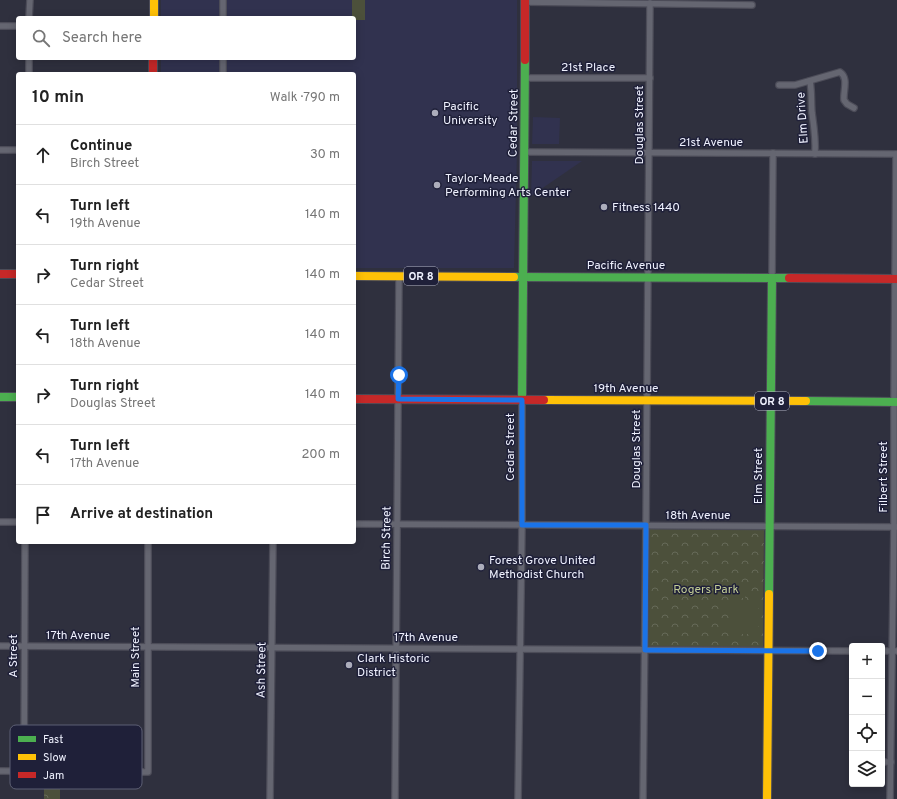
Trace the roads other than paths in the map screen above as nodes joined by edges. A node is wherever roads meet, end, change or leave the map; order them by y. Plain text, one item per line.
1 (30, 0) edge
2 (154, 0) edge
3 (224, 0) edge
4 (525, 1) edge
5 (650, 3) junction
6 (752, 5) dead end
7 (29, 16) edge
8 (154, 16) edge
9 (223, 16) edge
10 (0, 26) edge
11 (16, 26) edge
12 (29, 60) edge
13 (153, 60) edge
14 (223, 60) edge
15 (29, 72) edge
16 (153, 72) edge
17 (223, 72) edge
18 (525, 78) junction
19 (650, 78) junction
20 (810, 81) junction
21 (779, 85) dead end
22 (854, 108) dead end
23 (0, 150) edge
24 (16, 150) edge
25 (524, 152) junction
26 (650, 153) junction
27 (773, 153) junction
28 (815, 154) junction
29 (897, 154) edge
30 (0, 274) edge
31 (16, 274) edge
32 (356, 276) edge
33 (399, 276) junction
34 (523, 277) junction
35 (648, 278) junction
36 (772, 278) junction
37 (896, 278) edge
38 (0, 397) edge
39 (16, 397) edge
40 (356, 399) edge
41 (398, 399) junction
42 (522, 400) junction
43 (647, 400) junction
44 (770, 401) junction
45 (895, 402) edge
46 (0, 522) edge
47 (16, 522) edge
48 (356, 524) edge
49 (397, 524) junction
50 (522, 525) junction
51 (646, 525) junction
52 (770, 526) junction
53 (896, 527) edge
54 (25, 544) edge
55 (148, 544) edge
56 (273, 544) edge
57 (0, 646) edge
58 (24, 646) junction
59 (147, 647) junction
60 (272, 647) junction
61 (396, 648) junction
62 (521, 649) junction
63 (645, 650) junction
64 (768, 650) junction
65 (849, 651) edge
66 (895, 651) edge
67 (24, 725) edge
68 (885, 762) edge
69 (891, 762) junction
70 (142, 772) edge
71 (270, 799) edge
72 (395, 799) edge
73 (518, 799) edge
74 (643, 799) edge
75 (767, 799) edge
76 (890, 799) edge

1 - 7 street
2 - 8 main road
3 - 9 street
4 - 5 street
4 - 18 main road, Cedar Street
5 - 6 street
5 - 19 street, Douglas Street
10 - 11 street
12 - 15 street
13 - 16 main road
14 - 17 street
18 - 19 street, 21st Place
18 - 25 main road, Cedar Street
19 - 26 street, Douglas Street
20 - 21 street
20 - 22 street
20 - 28 street, Elm Drive
23 - 24 street
25 - 26 street, 21st Avenue
25 - 34 main road, Cedar Street
26 - 27 street, 21st Avenue
26 - 35 street, Douglas Street
27 - 28 street, 21st Avenue
27 - 36 street, Elm Street
28 - 29 street, 21st Avenue
29 - 37 street, Filbert Street
30 - 31 main road
32 - 33 main road, Pacific Avenue / OR 8
33 - 34 main road, Pacific Avenue / OR 8
33 - 41 street, Birch Street
34 - 35 main road, Pacific Avenue / OR 8
34 - 42 main road, Cedar Street
35 - 36 main road, Pacific Avenue / OR 8
35 - 43 street, Douglas Street
36 - 37 main road, Pacific Avenue / OR 8
36 - 44 main road, Elm Street
37 - 45 street, Filbert Street
38 - 39 main road
40 - 41 main road, 19th Avenue / OR 8
41 - 42 main road, 19th Avenue / OR 8
41 - 49 street, Birch Street
42 - 43 main road, 19th Avenue / OR 8
42 - 50 street, Cedar Street
43 - 44 main road, 19th Avenue / OR 8
43 - 51 street, Douglas Street
44 - 45 main road, 19th Avenue / OR 8
44 - 52 main road, Elm Street
45 - 53 street, Filbert Street
46 - 47 street
48 - 49 street, 18th Avenue
49 - 50 street, 18th Avenue
49 - 61 street, Birch Street
50 - 51 street, 18th Avenue
50 - 62 street, Cedar Street
51 - 52 street, 18th Avenue
51 - 63 street, Douglas Street
52 - 53 street, 18th Avenue
52 - 64 main road, Elm Street
53 - 66 street, Filbert Street
54 - 58 street, A Street
55 - 59 street, Main Street
56 - 60 street, Ash Street
57 - 58 street, 17th Avenue
58 - 59 street, 17th Avenue
58 - 67 street, A Street
59 - 60 street, 17th Avenue
59 - 70 street, Main Street
60 - 61 street, 17th Avenue
60 - 71 street, Ash Street
61 - 62 street, 17th Avenue
61 - 72 street, Birch Street
62 - 63 street, 17th Avenue
62 - 73 street, Cedar Street
63 - 64 street, 17th Avenue
63 - 74 street, Douglas Street
64 - 65 street, 17th Avenue
64 - 75 main road, Elm Street
66 - 69 street, Filbert Street
68 - 69 street
69 - 76 street, Filbert Street

